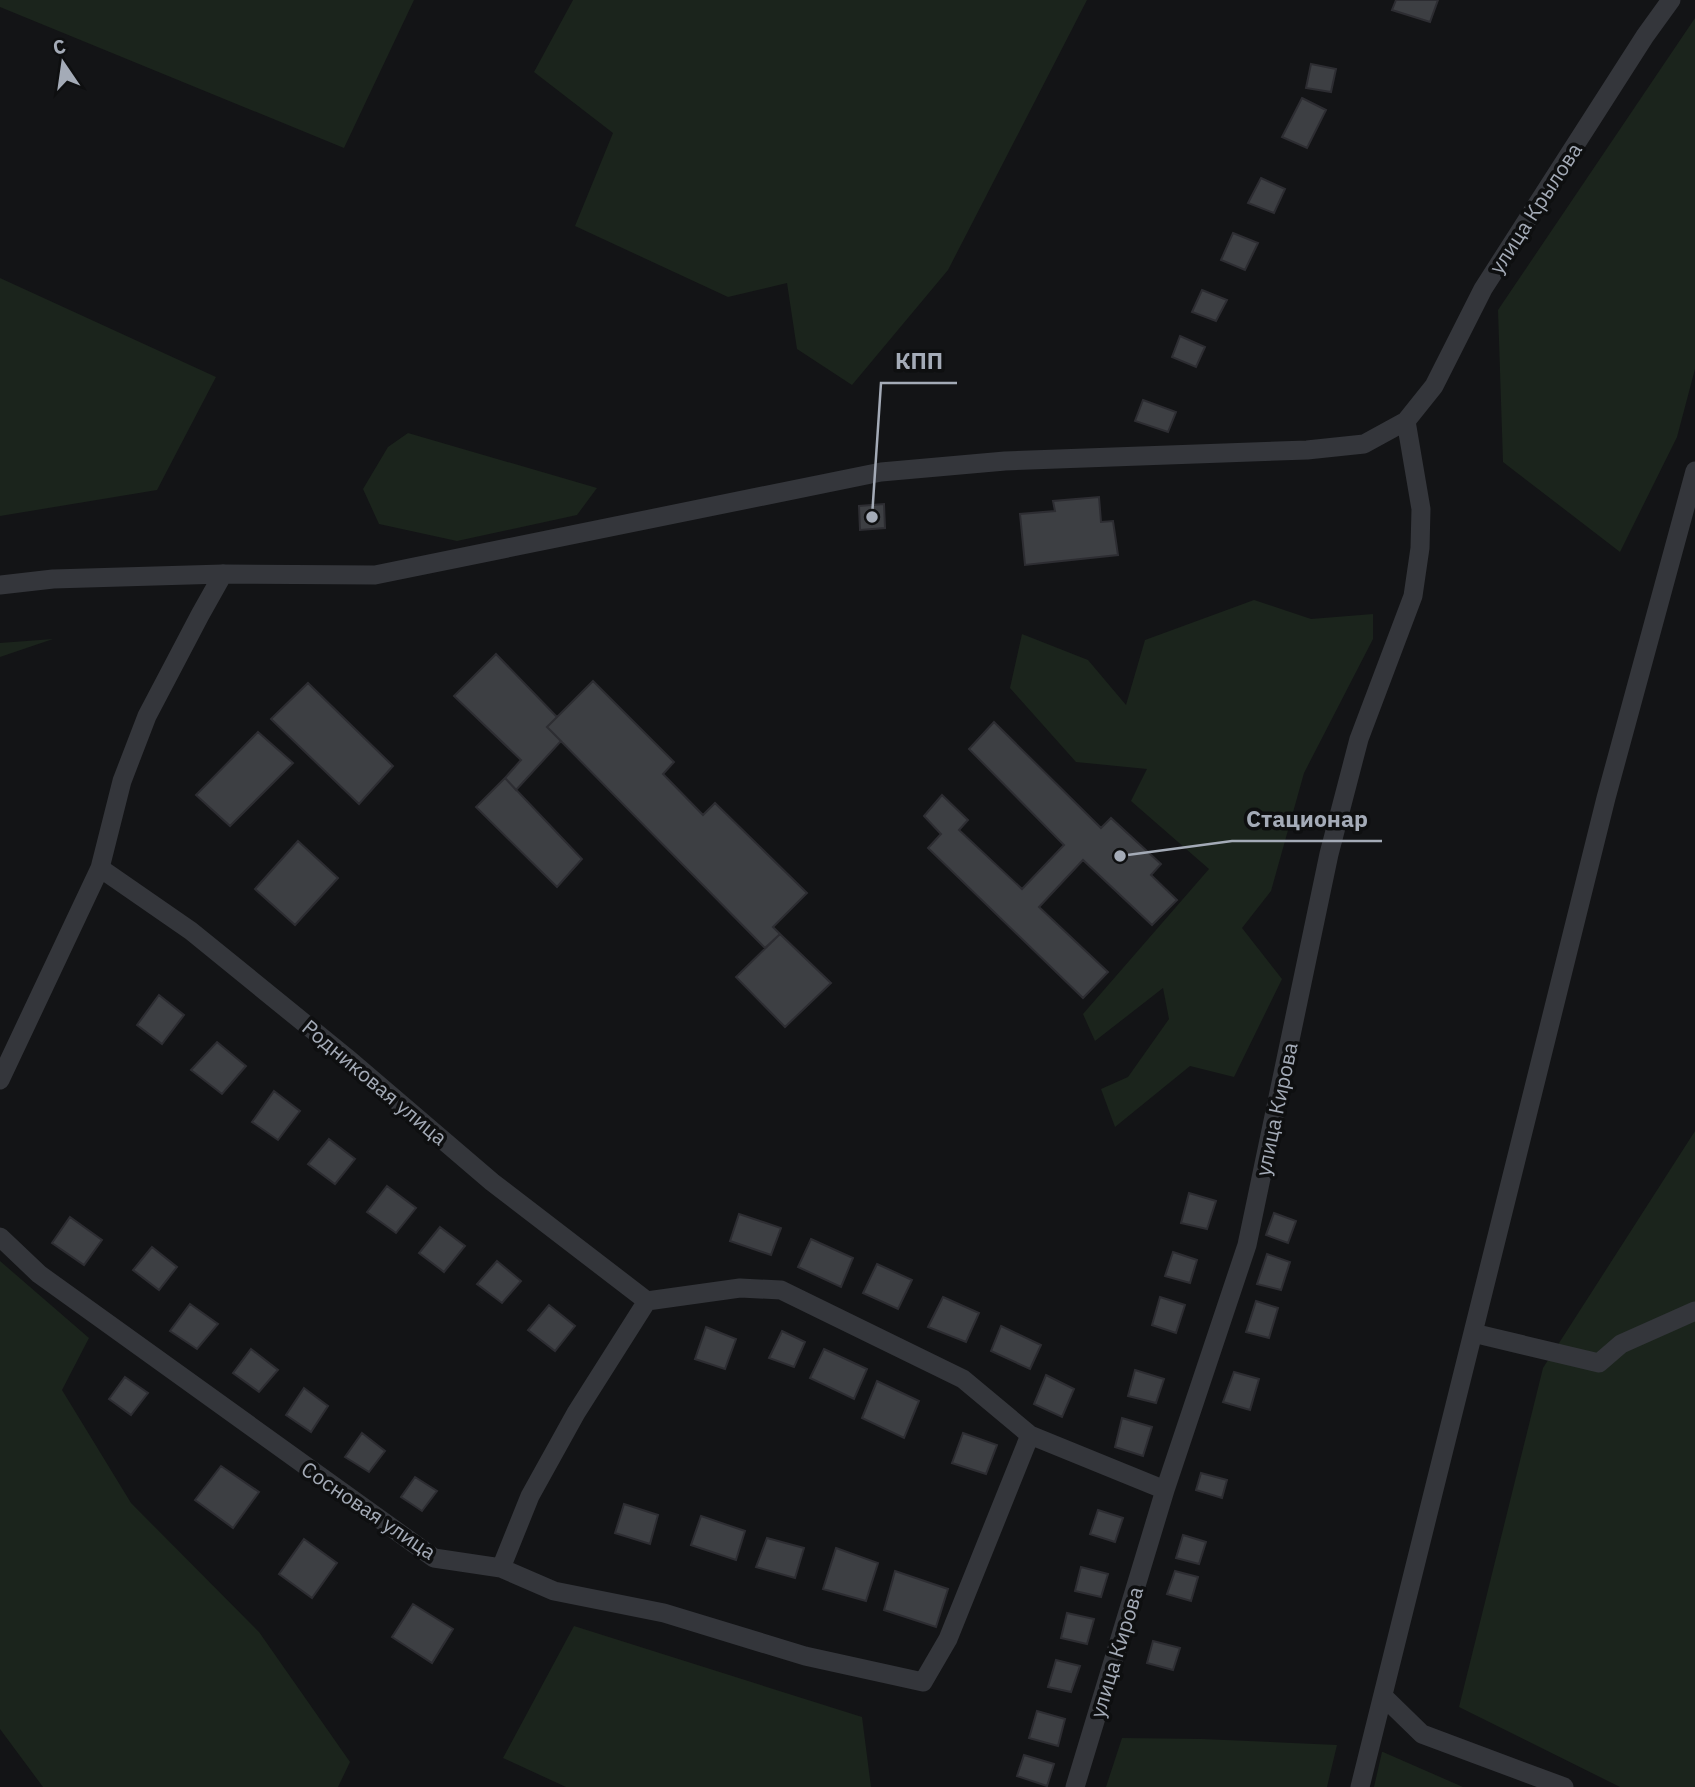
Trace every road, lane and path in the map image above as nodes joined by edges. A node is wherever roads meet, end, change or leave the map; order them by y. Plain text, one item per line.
1 (1671, 0) edge
2 (1406, 421) junction
3 (1695, 471) edge
4 (223, 574) junction
5 (0, 585) edge
6 (100, 868) junction
7 (0, 1080) edge
8 (0, 1237) edge
9 (646, 1301) junction
10 (1695, 1311) edge
11 (1473, 1333) junction
12 (1030, 1434) junction
13 (1165, 1490) junction
14 (501, 1567) junction
15 (1383, 1696) junction
16 (1075, 1787) edge
17 (1360, 1787) edge
18 (1564, 1787) edge

1 - 2 street, улица Крылова
2 - 4 street
2 - 13 street, улица Кирова
3 - 11 street
4 - 5 street
4 - 6 street
6 - 7 street
6 - 9 street, Родниковая улица
8 - 14 street, Сосновая улица
9 - 12 street
9 - 14 street
10 - 11 street
11 - 15 street
12 - 13 street
12 - 14 street, Сосновая улица
13 - 16 street, улица Кирова
15 - 17 street
15 - 18 street

